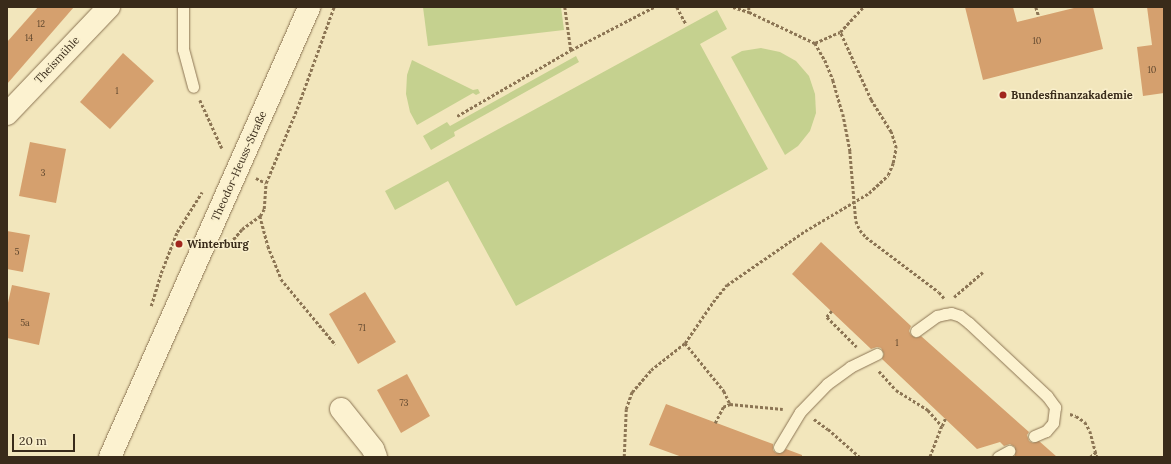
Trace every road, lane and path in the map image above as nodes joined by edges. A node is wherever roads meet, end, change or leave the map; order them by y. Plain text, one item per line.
1 (108, 7) edge
2 (183, 7) edge
3 (309, 7) edge
4 (334, 7) edge
5 (565, 7) edge
6 (654, 7) edge
7 (677, 7) edge
8 (734, 7) edge
9 (749, 7) edge
10 (863, 7) edge
11 (1036, 7) edge
12 (749, 12) junction
13 (1039, 17) dead end
14 (686, 24) dead end
15 (840, 32) junction
16 (815, 43) junction
17 (571, 50) junction
18 (193, 87) joint
19 (7, 114) edge
20 (458, 116) dead end
21 (223, 152) dead end
22 (854, 201) junction
23 (983, 272) dead end
24 (950, 308) junction
25 (832, 311) dead end
26 (916, 331) dead end
27 (685, 343) junction
28 (335, 344) dead end
29 (873, 356) junction
30 (730, 404) junction
31 (341, 409) dead end
32 (800, 412) junction
33 (1056, 413) junction
34 (945, 419) dead end
35 (715, 423) dead end
36 (942, 426) junction
37 (828, 429) dead end
38 (1034, 436) dead end
39 (779, 447) dead end
40 (1009, 451) dead end
41 (1096, 452) junction
42 (110, 457) edge
43 (376, 457) edge
44 (624, 457) edge
45 (860, 457) edge
46 (930, 457) edge
47 (998, 457) edge
48 (1090, 457) edge
49 (1097, 457) edge

1 - 19 main road, Theismühle
2 - 18 lane
3 - 42 main road, Theodor-Heuss-Straße
4 - 28 path
5 - 17 path
6 - 17 path
7 - 14 path
8 - 12 path
9 - 12 path
10 - 15 path
11 - 13 path
12 - 16 path
15 - 16 path
15 - 22 path
16 - 22 path
17 - 20 path
18 - 21 path
22 - 24 path
22 - 27 path
23 - 24 path
24 - 26 lane
24 - 33 lane
25 - 29 path
27 - 30 path
27 - 44 path
29 - 32 lane
29 - 36 path
30 - 32 path
30 - 35 path
31 - 43 main road
32 - 39 lane
33 - 38 lane
33 - 41 path
34 - 36 path
36 - 46 path
37 - 45 path
40 - 47 lane
41 - 48 path
41 - 49 path

